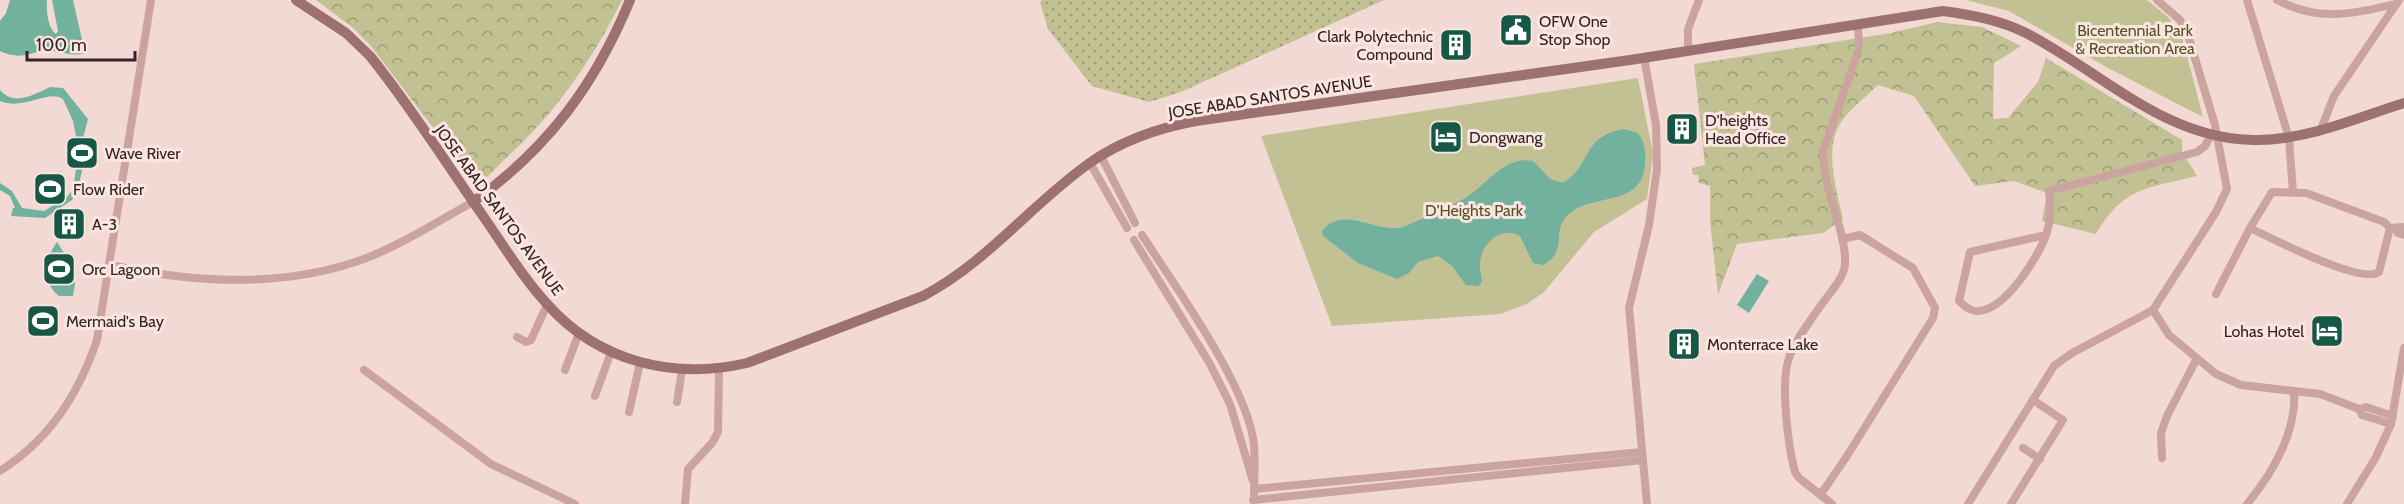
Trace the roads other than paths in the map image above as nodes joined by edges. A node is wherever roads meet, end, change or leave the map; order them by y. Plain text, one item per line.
1 (152, 0) edge
2 (296, 0) edge
3 (630, 0) edge
4 (1699, 0) edge
5 (2157, 0) edge
6 (2247, 0) edge
7 (2277, 0) edge
8 (2397, 2) edge
9 (1857, 25) junction
10 (1688, 49) junction
11 (1644, 57) junction
12 (2404, 103) edge
13 (2321, 129) junction
14 (2214, 135) junction
15 (2289, 138) junction
16 (1101, 156) junction
17 (1090, 163) junction
18 (2293, 192) junction
19 (473, 202) junction
20 (1135, 223) dead end
21 (1127, 228) dead end
22 (2250, 228) junction
23 (2397, 228) edge
24 (1142, 235) dead end
25 (2046, 235) junction
26 (2404, 235) edge
27 (1842, 239) junction
28 (1134, 240) dead end
29 (111, 265) junction
30 (2216, 294) dead end
31 (547, 305) junction
32 (2153, 310) junction
33 (579, 333) junction
34 (517, 337) dead end
35 (2404, 348) edge
36 (611, 352) junction
37 (2196, 360) junction
38 (640, 363) junction
39 (364, 370) dead end
40 (565, 370) dead end
41 (682, 370) junction
42 (719, 370) junction
43 (2294, 391) junction
44 (595, 396) dead end
45 (2033, 400) junction
46 (2401, 400) edge
47 (677, 402) dead end
48 (629, 412) dead end
49 (2392, 420) junction
50 (2023, 448) dead end
51 (1643, 456) junction
52 (2162, 458) dead end
53 (2040, 459) junction
54 (0, 471) edge
55 (1254, 486) junction
56 (1821, 494) junction
57 (1253, 502) edge
58 (575, 504) edge
59 (685, 504) edge
60 (1647, 504) edge
61 (1832, 504) edge
62 (1968, 504) edge
63 (2011, 504) edge
64 (2247, 504) edge
65 (2347, 504) edge

1 - 29 street
2 - 19 main road, JOSE ABAD SANTOS AVENUE
3 - 19 main road
4 - 10 street
5 - 14 street
6 - 15 street
7 - 8 street
8 - 13 street
9 - 10 main road, JOSE ABAD SANTOS AVENUE
9 - 14 main road, JOSE ABAD SANTOS AVENUE
9 - 27 street
10 - 11 main road, JOSE ABAD SANTOS AVENUE
11 - 16 main road, JOSE ABAD SANTOS AVENUE
11 - 51 street
12 - 13 main road, JOSE ABAD SANTOS AVENUE
13 - 15 main road, JOSE ABAD SANTOS AVENUE
14 - 15 main road, JOSE ABAD SANTOS AVENUE
14 - 25 street
14 - 32 street
15 - 18 street
16 - 17 main road, JOSE ABAD SANTOS AVENUE
16 - 20 street
17 - 21 street
17 - 42 main road, JOSE ABAD SANTOS AVENUE
18 - 22 street
18 - 23 street
19 - 29 street
19 - 31 main road, JOSE ABAD SANTOS AVENUE
22 - 23 street
22 - 30 street
23 - 26 street
24 - 55 street
25 - 25 street
27 - 56 street
27 - 56 street
28 - 55 street
29 - 54 street
31 - 33 main road, JOSE ABAD SANTOS AVENUE
31 - 34 street
32 - 37 street
32 - 45 street
33 - 36 main road, JOSE ABAD SANTOS AVENUE
33 - 40 street
35 - 46 street
36 - 38 main road, JOSE ABAD SANTOS AVENUE
36 - 44 street
37 - 43 street
37 - 52 street
38 - 41 main road, JOSE ABAD SANTOS AVENUE
38 - 48 street
39 - 58 street
41 - 42 main road, JOSE ABAD SANTOS AVENUE
41 - 47 street
42 - 59 street
43 - 49 street
43 - 64 street
45 - 53 street
45 - 62 street
46 - 49 street
49 - 65 street
50 - 53 street
51 - 55 street
51 - 57 street
51 - 60 street
53 - 63 street
55 - 57 street
56 - 61 street

